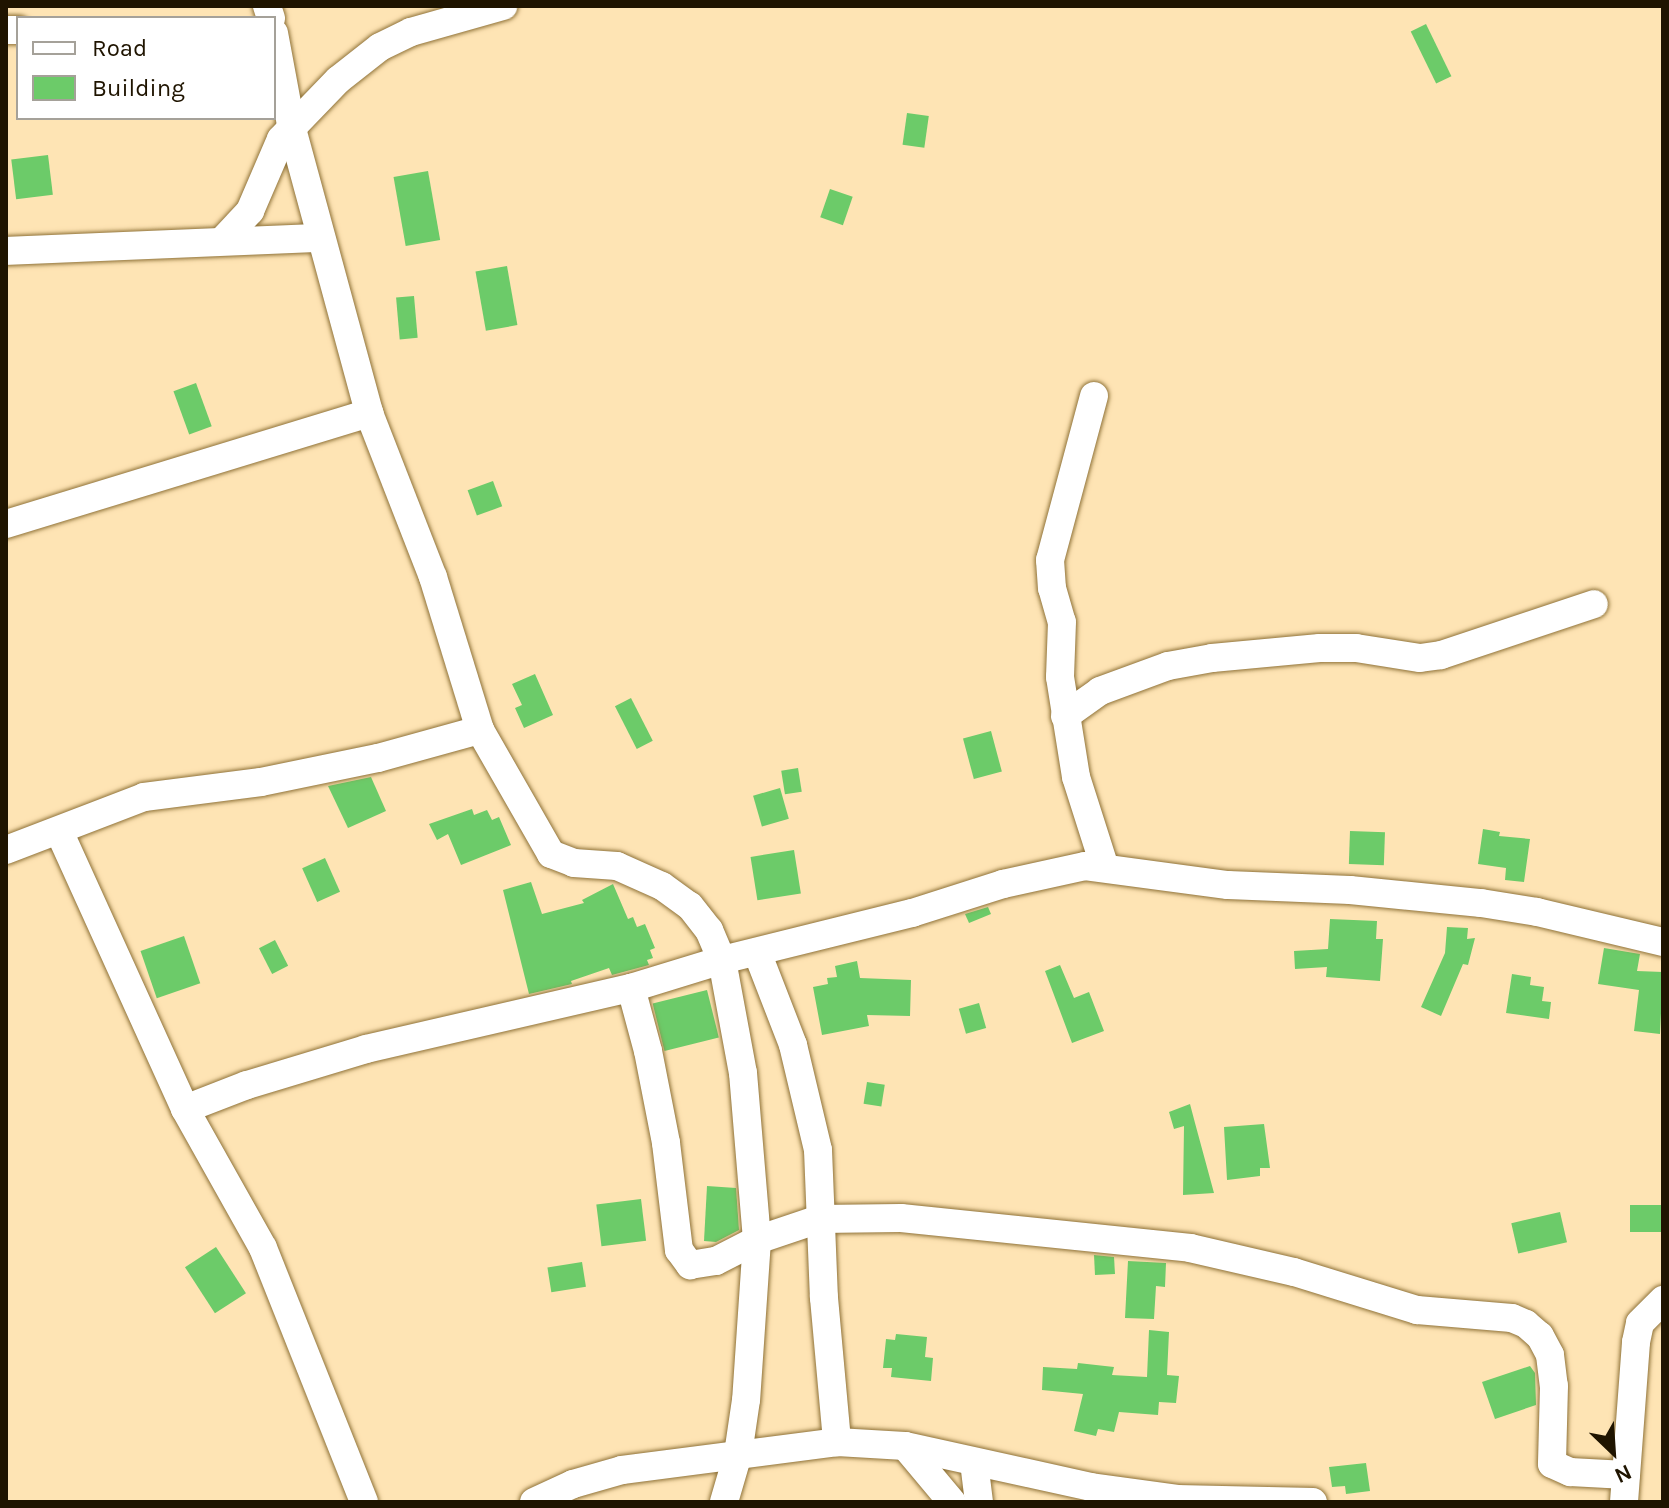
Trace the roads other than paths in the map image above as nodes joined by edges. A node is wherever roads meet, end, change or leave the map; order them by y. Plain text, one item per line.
1 (503, 6) edge
2 (276, 44) edge
3 (291, 125) junction
4 (320, 238) junction
5 (223, 240) junction
6 (6, 251) edge
7 (1094, 396) dead end
8 (369, 413) junction
9 (6, 524) edge
10 (1594, 604) dead end
11 (1065, 716) junction
12 (480, 730) junction
13 (59, 831) junction
14 (6, 848) edge
15 (1104, 865) junction
16 (1663, 942) edge
17 (757, 952) junction
18 (722, 960) junction
19 (631, 988) junction
20 (185, 1109) junction
21 (819, 1219) junction
22 (757, 1240) junction
23 (1663, 1300) edge
24 (837, 1442) junction
25 (905, 1446) junction
26 (738, 1454) junction
27 (974, 1462) junction
28 (1625, 1489) edge
29 (568, 1493) edge
30 (364, 1502) edge
31 (534, 1502) edge
32 (724, 1502) edge
33 (952, 1502) edge
34 (979, 1502) edge
35 (1313, 1502) edge

1 - 3 street
2 - 3 street
3 - 4 street
3 - 5 street
4 - 5 street
4 - 8 street
5 - 6 street
7 - 11 street
8 - 9 street
8 - 12 street
10 - 11 street
11 - 15 street
12 - 13 street
12 - 18 street
13 - 14 street
13 - 20 street
15 - 16 street
15 - 17 street
17 - 18 street
17 - 21 street
18 - 19 street
18 - 22 street
19 - 20 street
19 - 22 street
20 - 30 street
21 - 22 street
21 - 24 street
21 - 28 street
22 - 26 street
23 - 28 street
24 - 25 street
24 - 26 street
25 - 27 street
25 - 33 street
26 - 29 street
26 - 32 street
27 - 34 street
27 - 35 street
29 - 31 street

